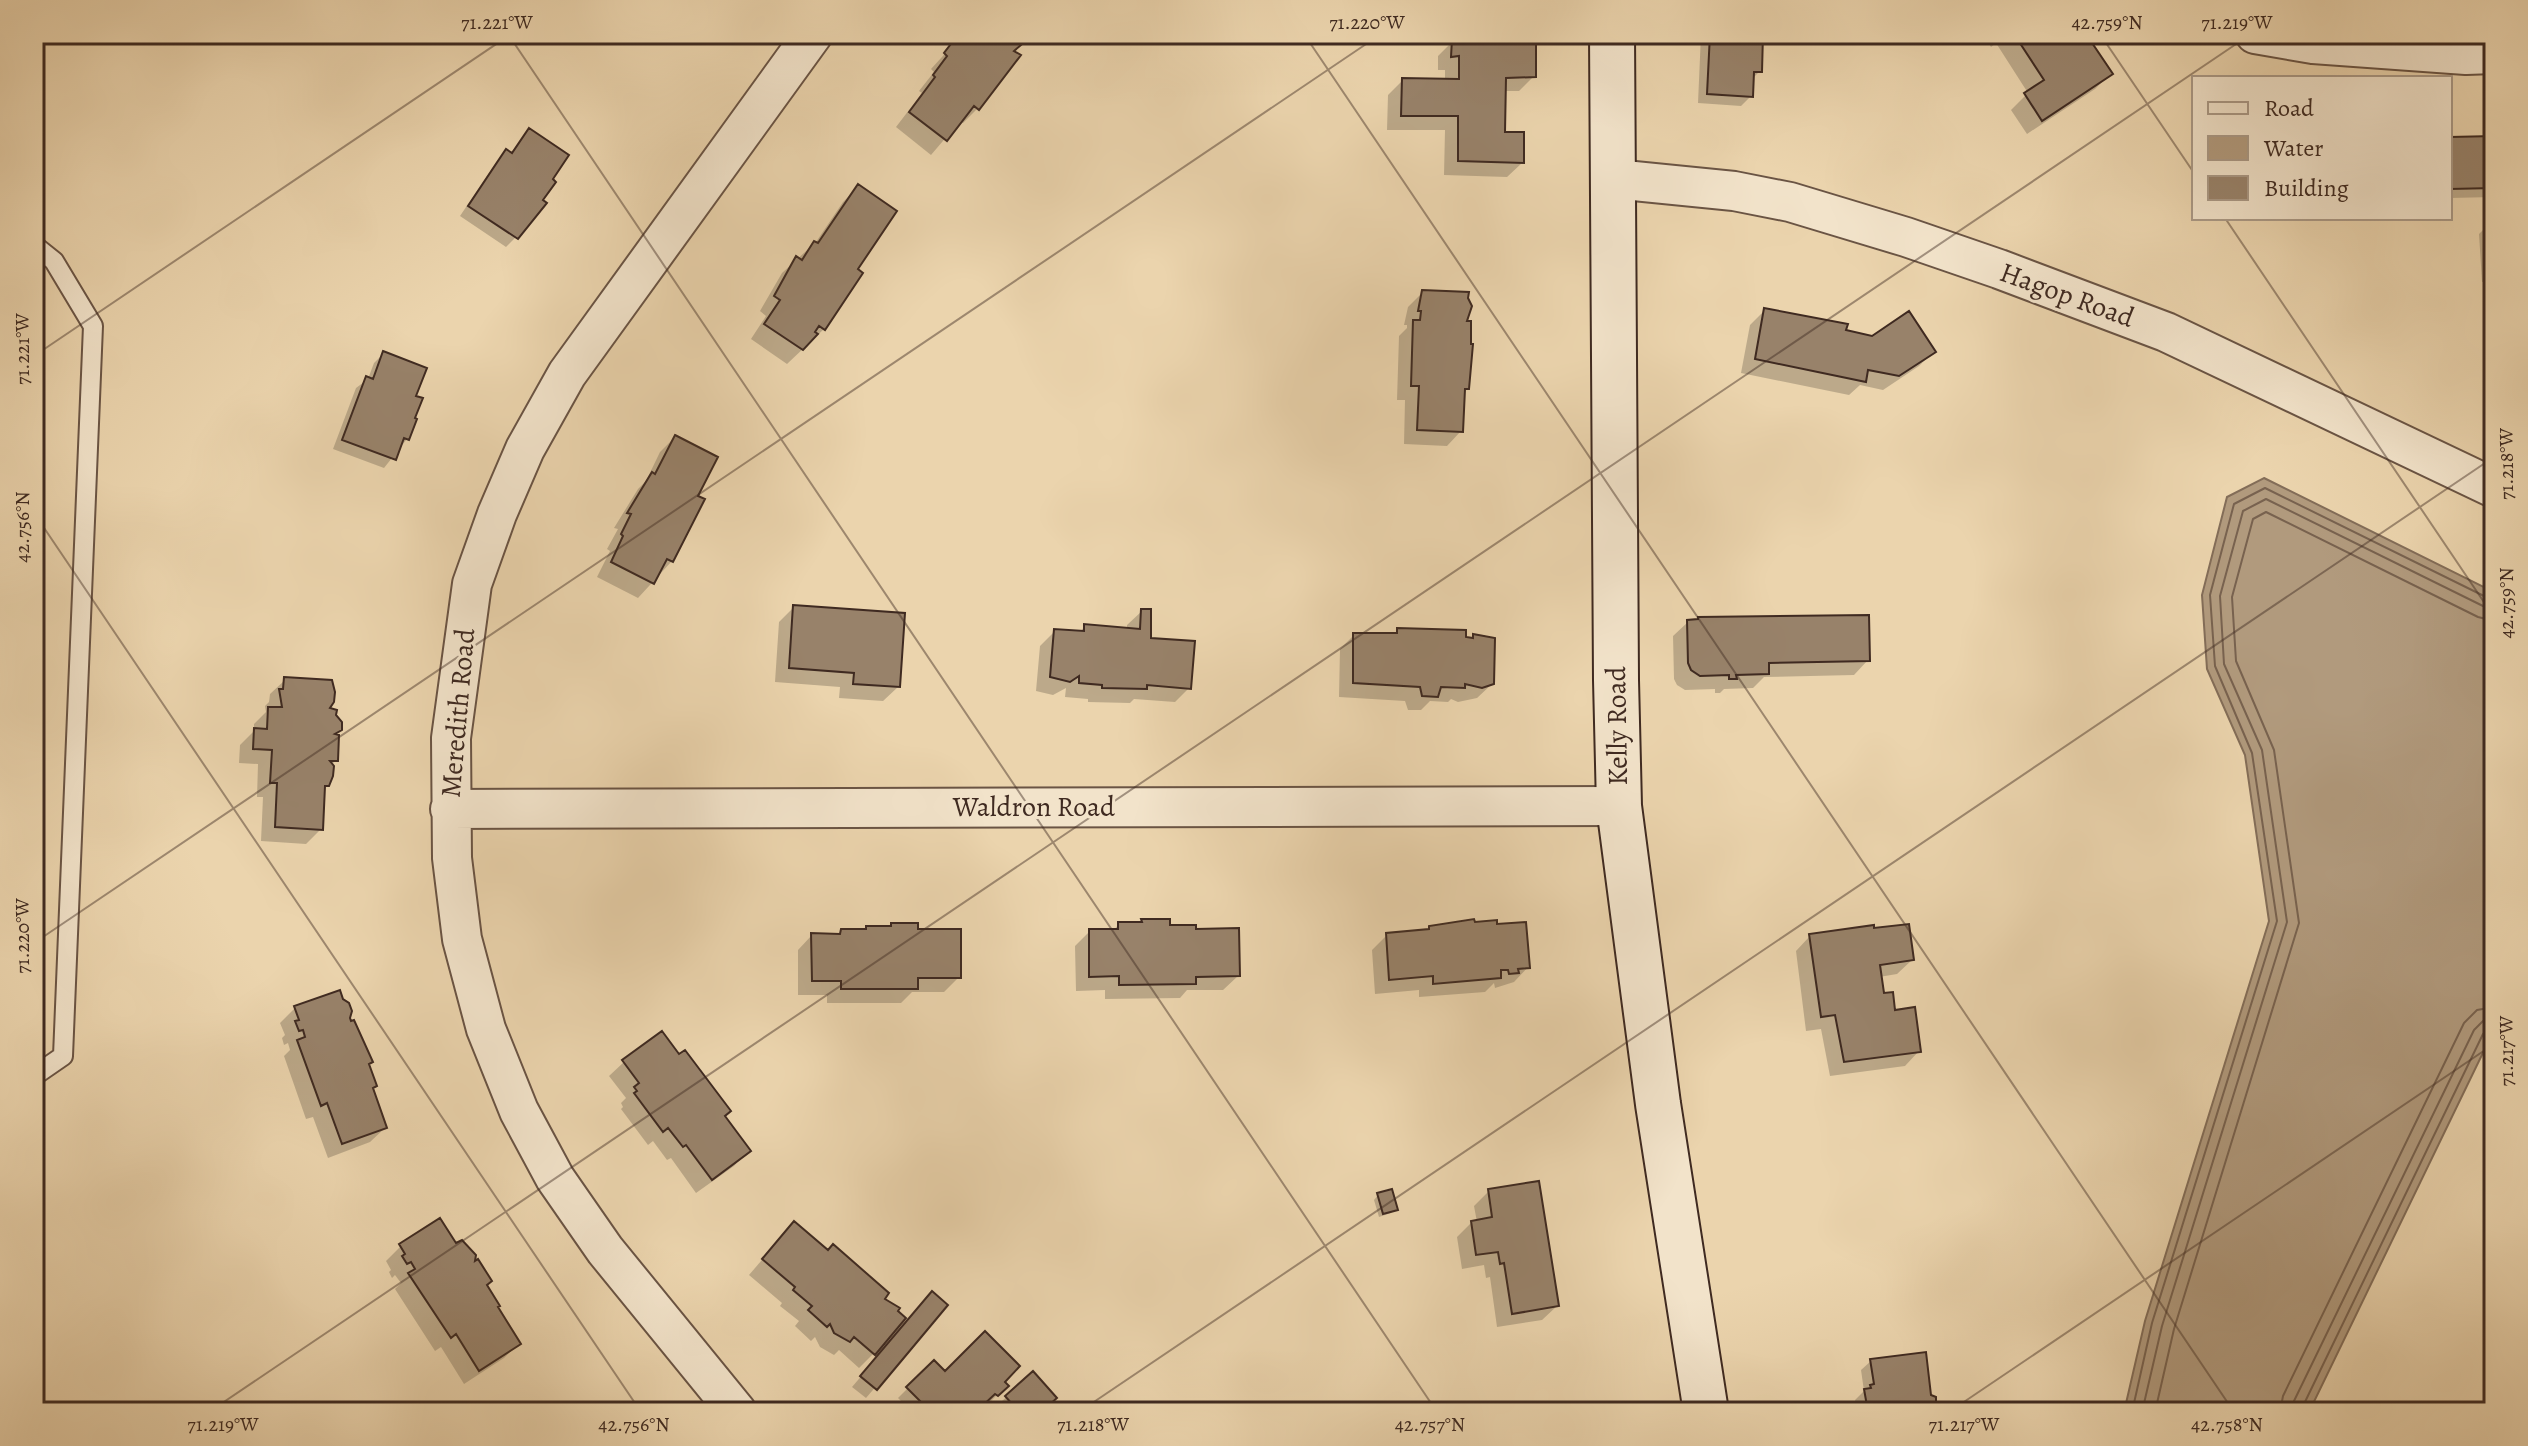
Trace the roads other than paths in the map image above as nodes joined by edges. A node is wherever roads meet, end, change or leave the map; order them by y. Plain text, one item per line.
1 (813, 34) edge
2 (1612, 34) edge
3 (2255, 34) edge
4 (2494, 54) edge
5 (1614, 179) junction
6 (34, 245) edge
7 (2494, 488) edge
8 (1619, 806) junction
9 (450, 809) junction
10 (34, 1076) edge
11 (737, 1412) edge
12 (1706, 1412) edge

1 - 9 street, Meredith Road
2 - 5 street, Kelly Road
3 - 4 street
5 - 7 street, Hagop Road
5 - 8 street, Kelly Road
6 - 10 lane
8 - 9 street, Waldron Road
8 - 12 street, Kelly Road
9 - 11 street, Meredith Road

